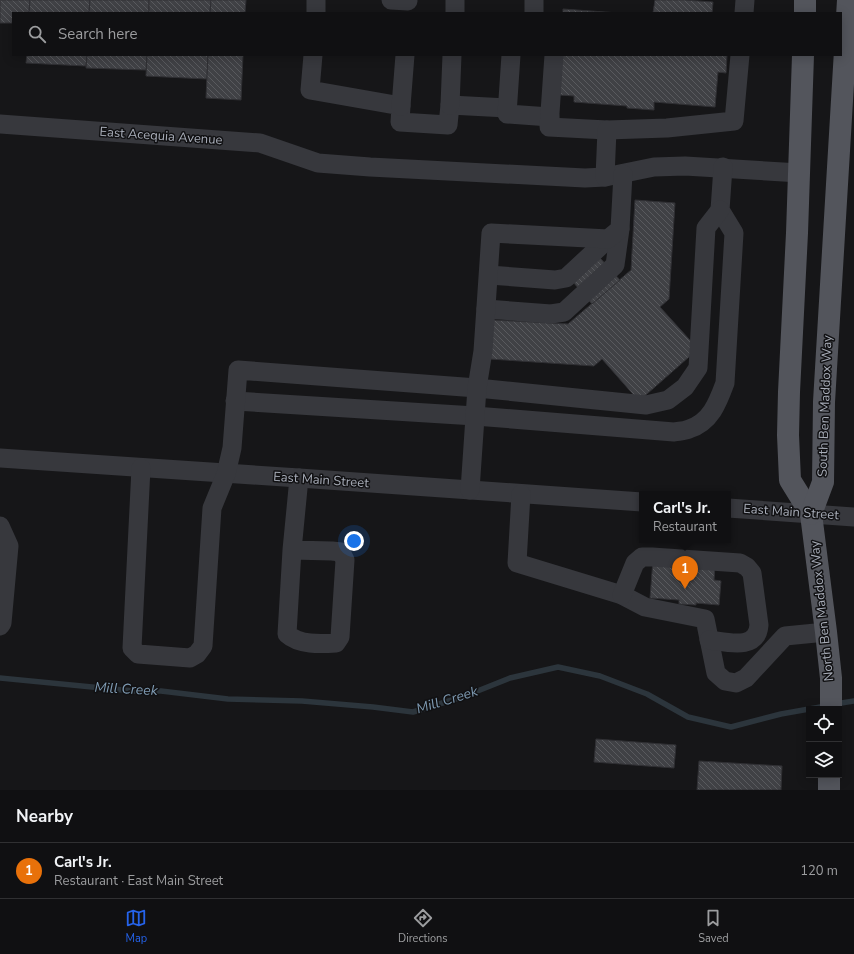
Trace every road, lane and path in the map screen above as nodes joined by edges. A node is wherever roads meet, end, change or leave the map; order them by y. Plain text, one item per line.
1 (316, 0) edge
2 (455, 0) edge
3 (534, 0) edge
4 (745, 0) edge
5 (805, 0) edge
6 (848, 0) edge
7 (316, 12) edge
8 (455, 12) edge
9 (534, 12) edge
10 (744, 12) edge
11 (805, 12) edge
12 (313, 56) edge
13 (405, 56) edge
14 (452, 56) edge
15 (511, 56) edge
16 (554, 56) edge
17 (740, 56) edge
18 (803, 56) edge
19 (450, 105) junction
20 (401, 106) junction
21 (507, 108) junction
22 (550, 117) junction
23 (0, 124) edge
24 (607, 130) junction
25 (723, 168) junction
26 (800, 173) junction
27 (623, 174) junction
28 (604, 177) junction
29 (720, 210) junction
30 (614, 234) junction
31 (489, 275) junction
32 (486, 309) junction
33 (477, 388) junction
34 (235, 401) junction
35 (475, 416) junction
36 (0, 458) edge
37 (141, 468) junction
38 (226, 474) junction
39 (299, 478) junction
40 (470, 490) junction
41 (521, 494) junction
42 (639, 502) edge
43 (731, 508) edge
44 (811, 514) junction
45 (854, 517) edge
46 (0, 526) edge
47 (292, 550) junction
48 (622, 595) junction
49 (0, 626) edge
50 (826, 632) junction
51 (709, 640) junction
52 (831, 706) edge
53 (830, 778) edge
54 (829, 790) edge

1 - 7 street
2 - 8 street
3 - 9 street
4 - 10 street
5 - 11 main road
6 - 44 main road, South Ben Maddox Way
12 - 20 street
13 - 20 street
14 - 19 street
15 - 21 street
16 - 22 street
17 - 24 street
18 - 26 main road
19 - 20 street
19 - 21 street
21 - 22 street
22 - 24 street
23 - 28 street, East Acequia Avenue
24 - 28 street
25 - 26 street, East Acequia Avenue
25 - 27 street, East Acequia Avenue
25 - 29 street
26 - 44 main road
27 - 28 street, East Acequia Avenue
27 - 30 street
29 - 33 street
29 - 35 street
30 - 31 street
30 - 31 street
30 - 32 street
31 - 32 street
32 - 33 street
33 - 34 street
33 - 35 street
34 - 35 street
34 - 38 street
35 - 40 street
36 - 37 street, East Main Street
37 - 38 street, East Main Street
37 - 38 street
38 - 39 street, East Main Street
39 - 40 street, East Main Street
39 - 47 street
40 - 41 street, East Main Street
41 - 42 street, East Main Street
41 - 48 street
43 - 44 street, East Main Street
44 - 45 street, East Main Street
44 - 50 main road, North Ben Maddox Way
46 - 49 street
47 - 47 street
48 - 51 street
48 - 51 street
50 - 51 street
50 - 52 main road, North Ben Maddox Way
53 - 54 main road

